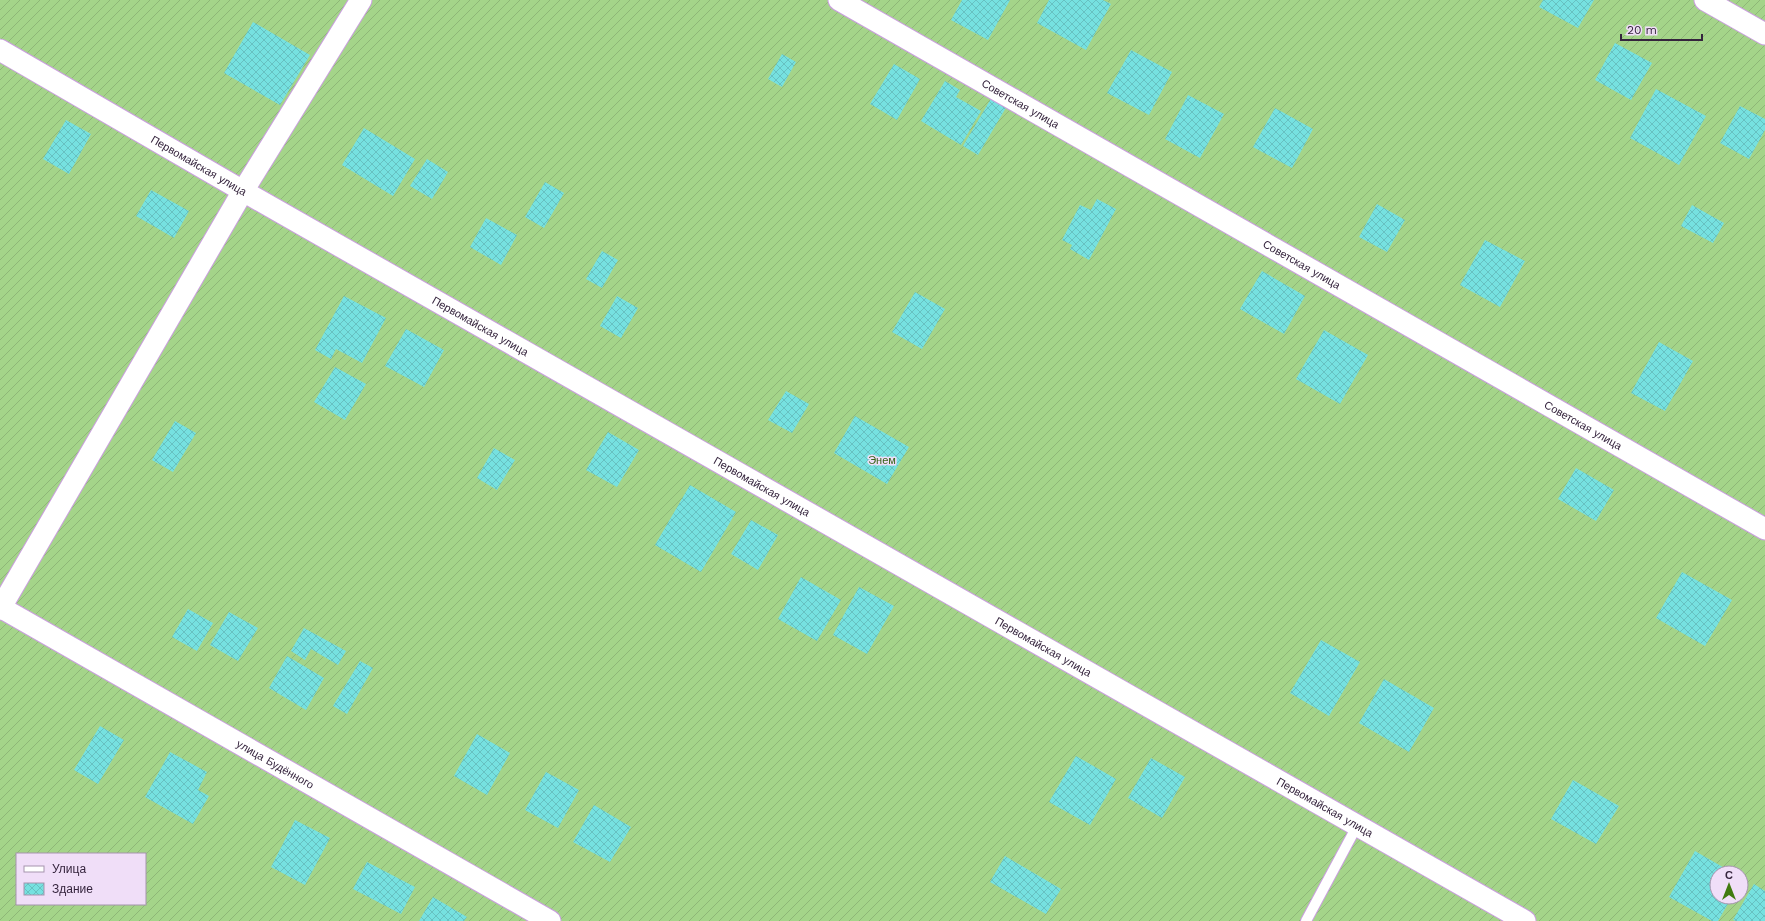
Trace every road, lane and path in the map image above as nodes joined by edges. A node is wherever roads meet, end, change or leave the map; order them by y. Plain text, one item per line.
1 (361, 0) edge
2 (838, 0) edge
3 (1706, 0) edge
4 (1765, 34) edge
5 (0, 50) edge
6 (243, 191) junction
7 (1765, 528) edge
8 (0, 608) edge
9 (1358, 826) junction
10 (550, 921) edge
11 (1306, 921) edge
12 (1524, 921) edge

1 - 6 street
2 - 7 street, Советская улица
3 - 4 street
5 - 6 street, Первомайская улица
6 - 8 street
6 - 9 street, Первомайская улица
8 - 10 street, улица Будённого
9 - 11 lane
9 - 12 street, Первомайская улица

